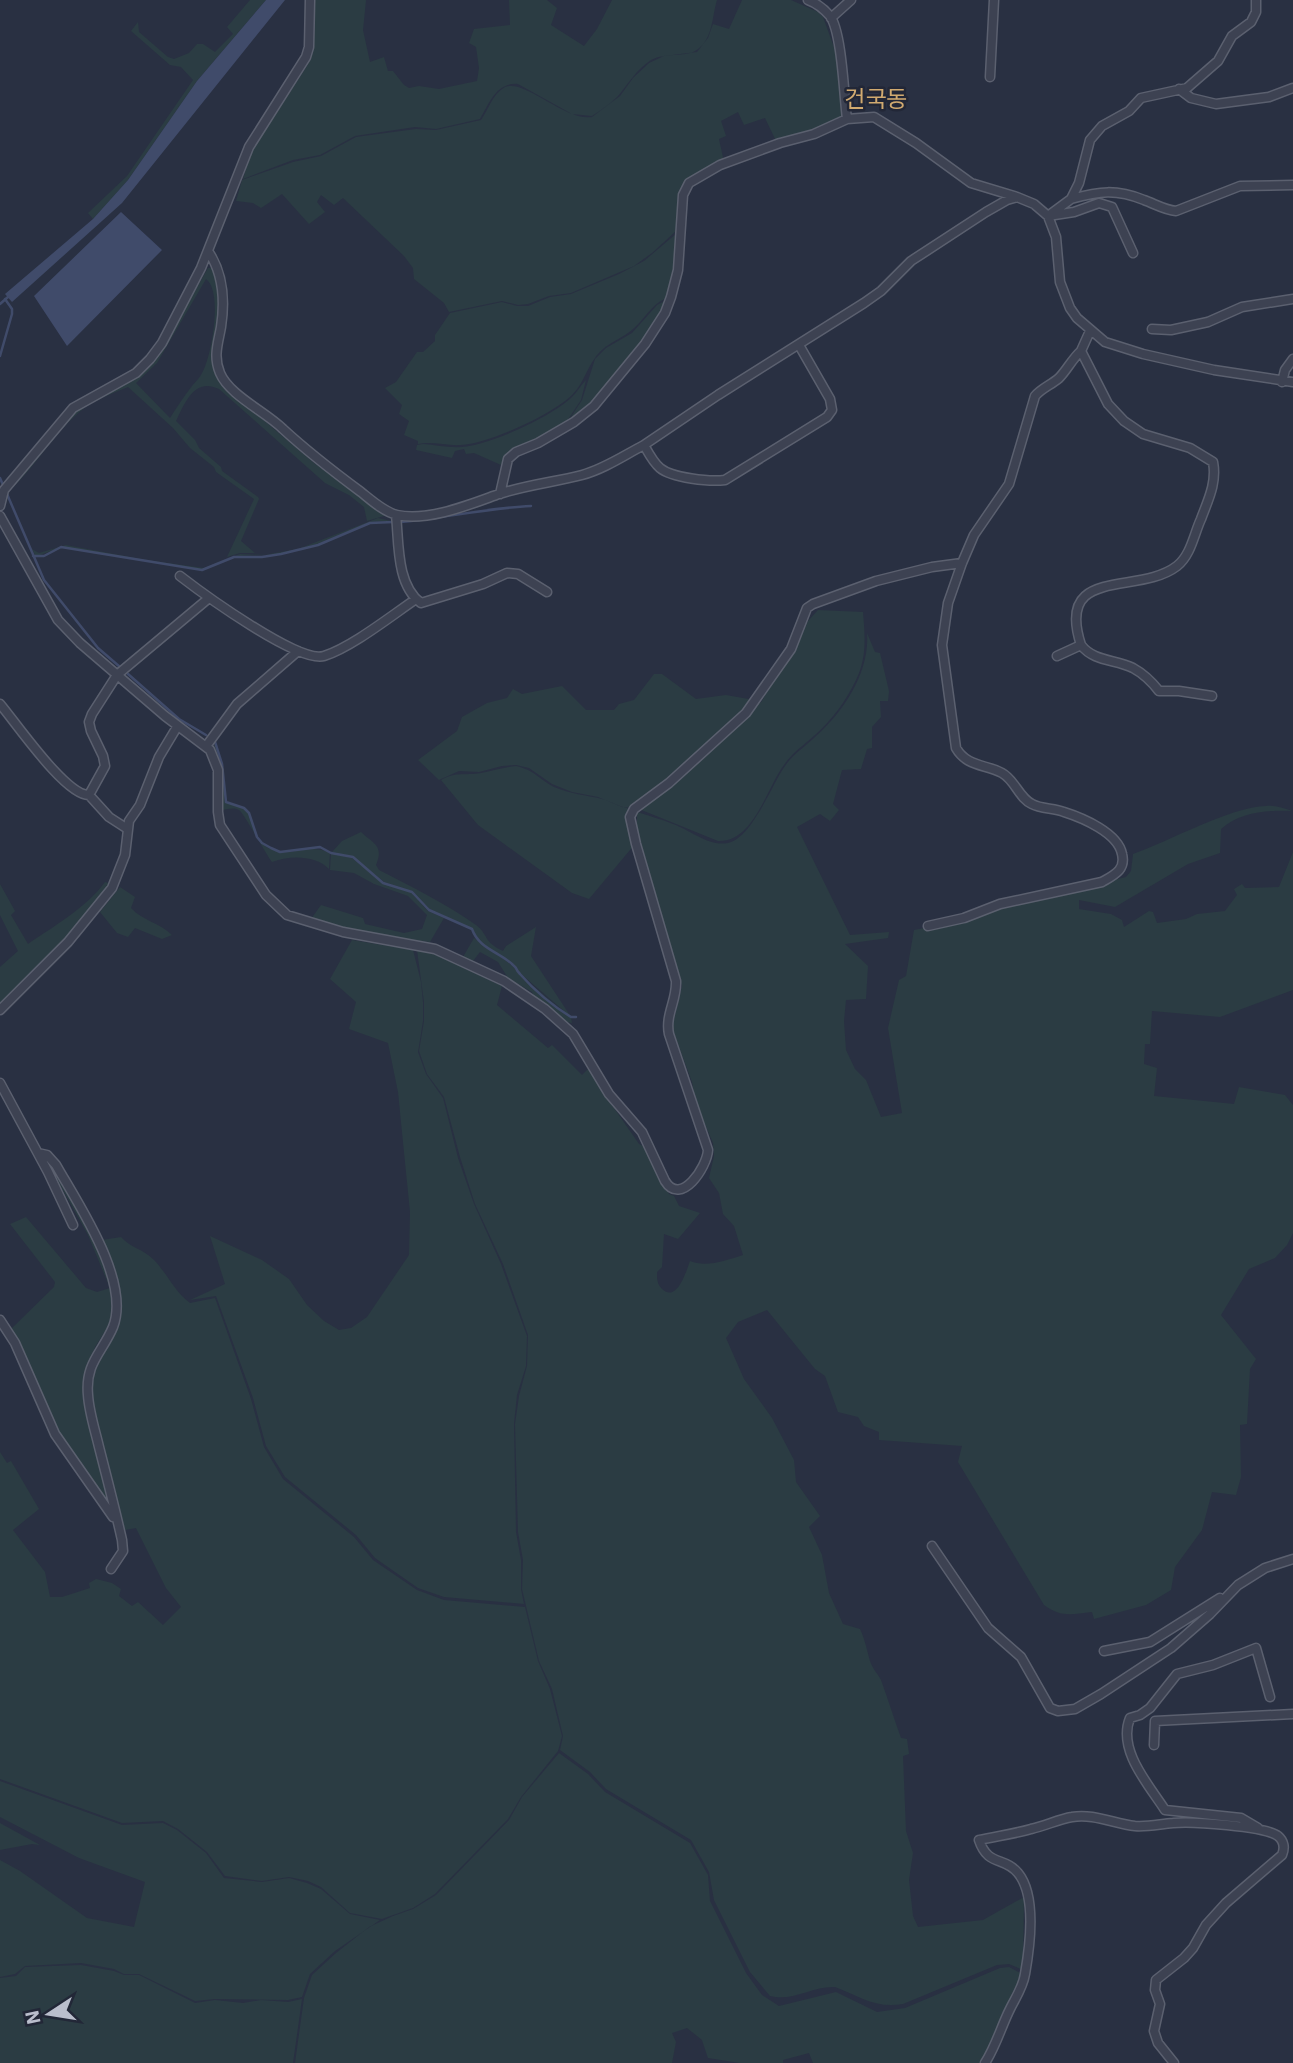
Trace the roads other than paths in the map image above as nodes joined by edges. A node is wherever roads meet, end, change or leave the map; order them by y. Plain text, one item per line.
1 (310, 0) edge
2 (808, 0) edge
3 (851, 0) edge
4 (994, 0) edge
5 (1256, 0) edge
6 (831, 18) junction
7 (990, 77) dead end
8 (1293, 88) edge
9 (1179, 89) junction
10 (847, 119) junction
11 (1293, 185) edge
12 (1017, 197) junction
13 (1071, 199) junction
14 (1048, 216) junction
15 (208, 251) junction
16 (1133, 253) dead end
17 (1293, 299) edge
18 (1152, 329) dead end
19 (1090, 331) junction
20 (799, 345) junction
21 (1081, 351) junction
22 (1293, 359) edge
23 (1282, 382) junction
24 (1293, 382) edge
25 (644, 446) junction
26 (500, 494) junction
27 (0, 502) edge
28 (396, 515) junction
29 (0, 516) edge
30 (962, 563) junction
31 (180, 576) dead end
32 (547, 592) dead end
33 (209, 598) junction
34 (416, 600) junction
35 (1081, 645) junction
36 (298, 651) junction
37 (1057, 656) dead end
38 (117, 675) junction
39 (1212, 696) dead end
40 (0, 704) edge
41 (177, 727) junction
42 (207, 745) junction
43 (89, 795) junction
44 (126, 828) junction
45 (928, 926) dead end
46 (0, 1010) edge
47 (0, 1083) edge
48 (38, 1153) junction
49 (73, 1226) dead end
50 (0, 1320) edge
51 (122, 1540) junction
52 (932, 1546) dead end
53 (1293, 1559) edge
54 (111, 1569) dead end
55 (1229, 1593) junction
56 (1104, 1651) dead end
57 (1270, 1697) dead end
58 (1293, 1714) edge
59 (1154, 1745) dead end
60 (1261, 1829) junction
61 (985, 2063) edge
62 (1174, 2063) edge

1 - 15 street
2 - 6 street
3 - 6 street
4 - 7 street
5 - 9 street
6 - 10 street
8 - 9 street
9 - 13 street
10 - 12 street
10 - 26 street
11 - 13 street
12 - 14 street
12 - 20 street
13 - 14 street
14 - 16 street
14 - 19 street
15 - 27 street
15 - 28 street
17 - 18 street
19 - 21 street
19 - 23 street
20 - 25 street
20 - 25 street
21 - 30 street
21 - 35 street
22 - 23 street
23 - 24 street
25 - 26 street
26 - 28 street
28 - 34 street
29 - 38 street
30 - 42 street
30 - 45 street
31 - 33 street
32 - 34 street
33 - 36 street
33 - 38 street
34 - 36 street
35 - 37 street
35 - 39 street
36 - 42 street
38 - 41 street
38 - 43 street
40 - 43 street
41 - 42 street
41 - 44 street
43 - 44 street
44 - 46 street
47 - 48 street
48 - 49 street
48 - 51 street
50 - 51 street
51 - 54 street
52 - 55 street
53 - 55 street
55 - 56 street
57 - 60 street
58 - 59 street
60 - 61 street
60 - 62 street

